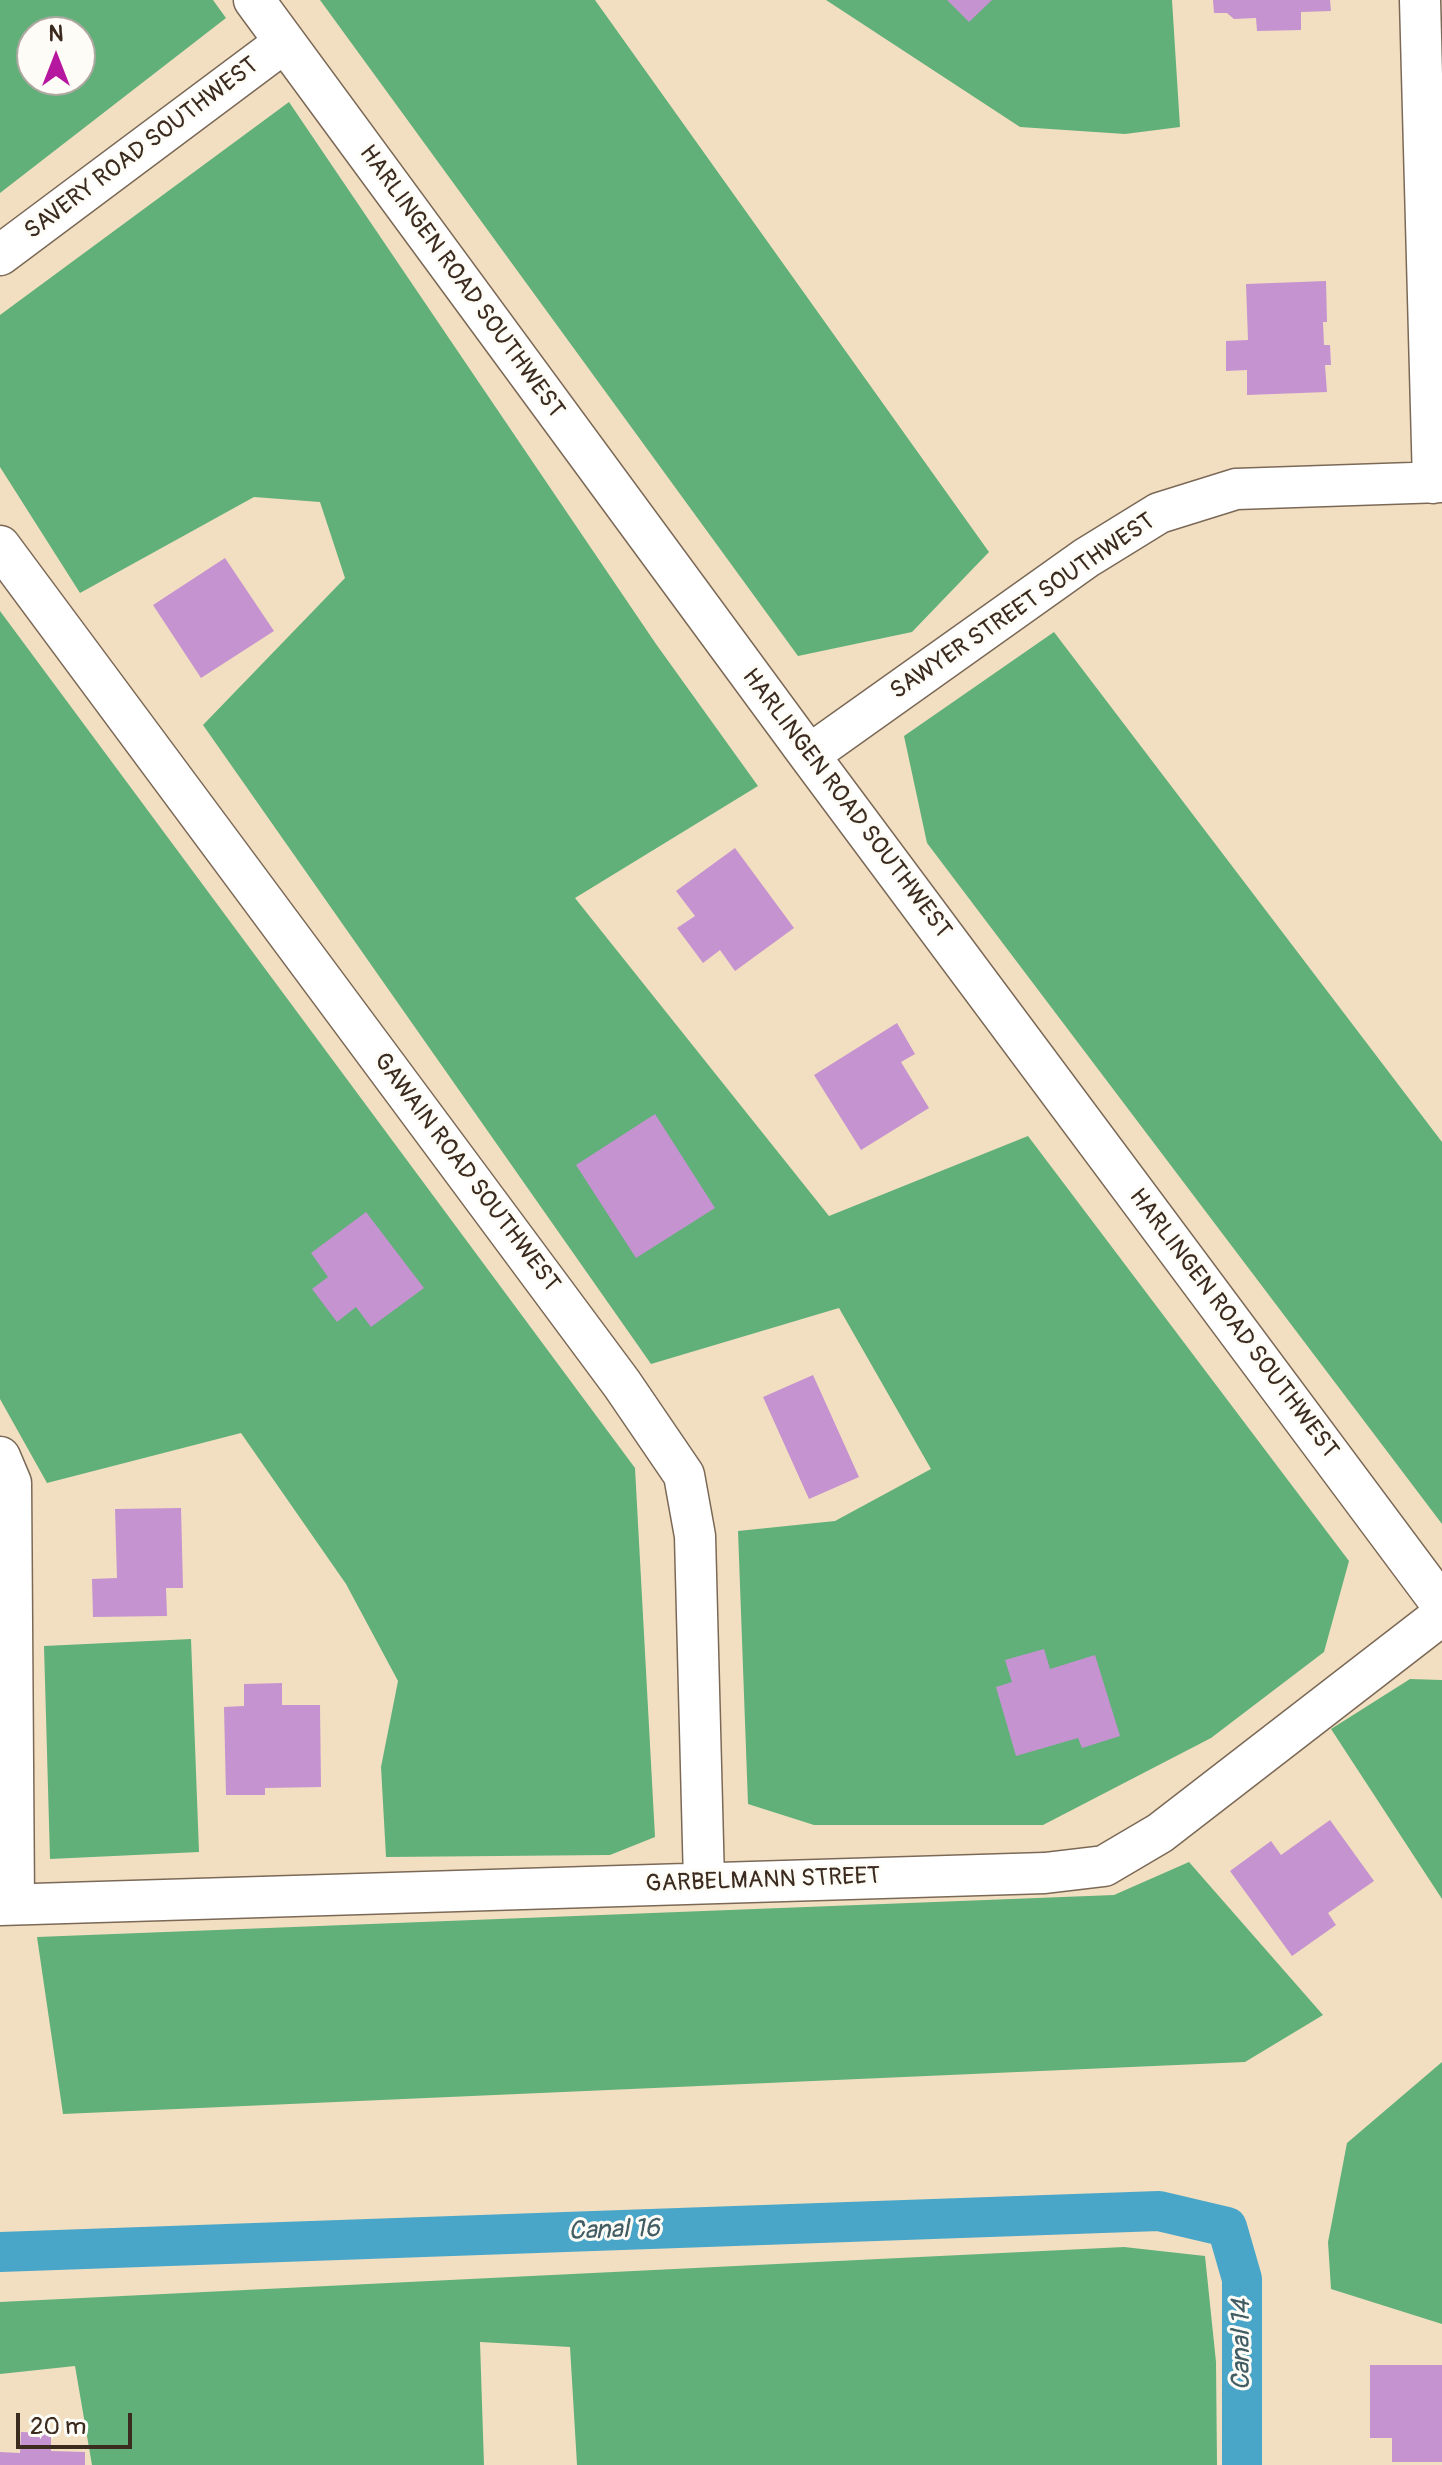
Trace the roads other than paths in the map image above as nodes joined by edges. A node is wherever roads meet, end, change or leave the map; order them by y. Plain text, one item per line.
1 (254, 0) edge
2 (1420, 0) edge
3 (285, 42) junction
4 (0, 255) edge
5 (1437, 483) edge
6 (0, 546) edge
7 (809, 755) junction
8 (0, 1457) edge
9 (1442, 1605) edge
10 (1442, 1615) edge
11 (704, 1882) junction
12 (7, 1905) edge

1 - 3 street, HARLINGEN ROAD SOUTHWEST
2 - 5 street
3 - 4 street, SAVERY ROAD SOUTHWEST
3 - 7 street, HARLINGEN ROAD SOUTHWEST
5 - 7 street, SAWYER STREET SOUTHWEST
6 - 11 street, GAWAIN ROAD SOUTHWEST
7 - 9 street, HARLINGEN ROAD SOUTHWEST
8 - 12 street
10 - 11 street, GARBELMANN STREET
11 - 12 street, GARBELMANN STREET

